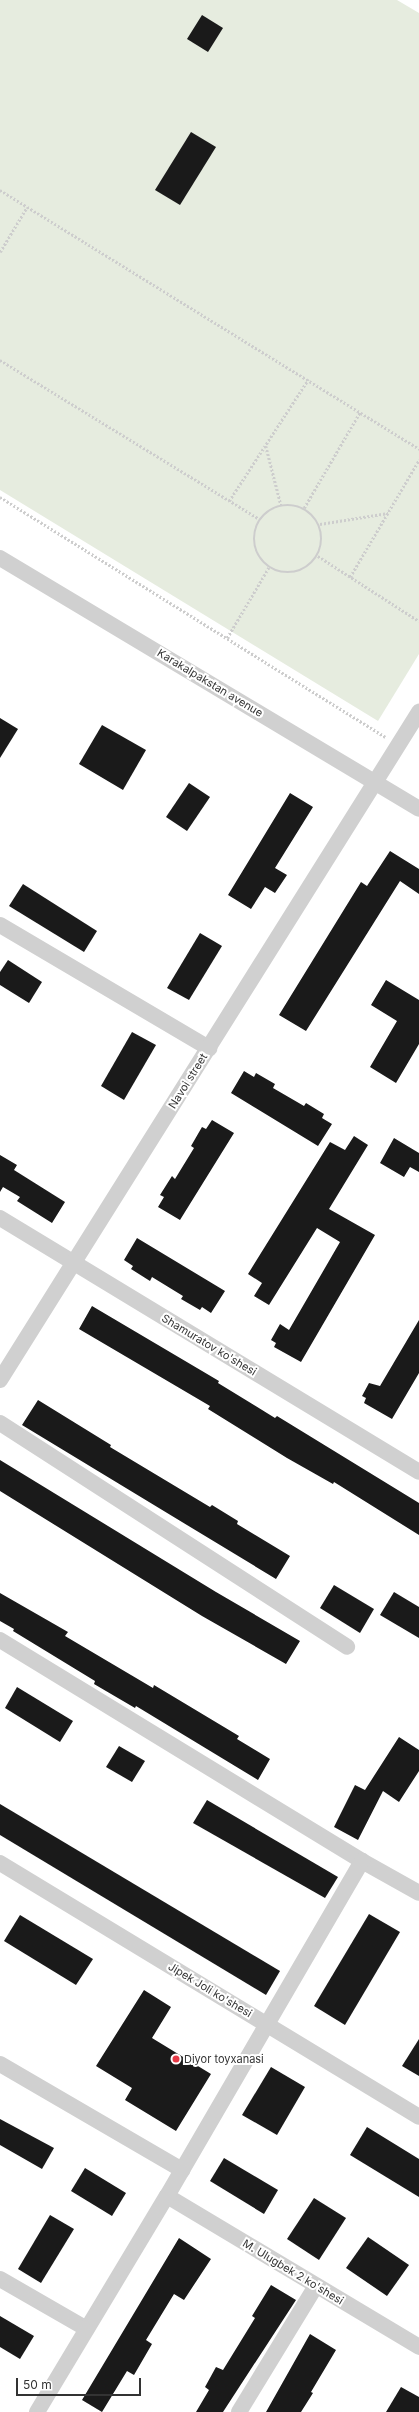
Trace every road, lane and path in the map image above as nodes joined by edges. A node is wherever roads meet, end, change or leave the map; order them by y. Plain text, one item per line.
1 (0, 190) edge
2 (27, 207) junction
3 (0, 252) edge
4 (0, 360) edge
5 (308, 380) junction
6 (360, 412) junction
7 (266, 446) junction
8 (419, 450) edge
9 (419, 460) edge
10 (0, 497) edge
11 (228, 501) junction
12 (282, 505) junction
13 (304, 508) junction
14 (388, 513) junction
15 (259, 519) junction
16 (320, 524) junction
17 (318, 556) junction
18 (0, 558) edge
19 (269, 567) junction
20 (350, 577) junction
21 (419, 620) edge
22 (227, 638) junction
23 (419, 712) edge
24 (399, 745) junction
25 (376, 783) junction
26 (419, 809) edge
27 (0, 924) edge
28 (209, 1048) junction
29 (0, 1218) edge
30 (74, 1263) junction
31 (0, 1380) edge
32 (0, 1423) edge
33 (419, 1472) edge
34 (0, 1640) edge
35 (347, 1647) dead end
36 (362, 1860) junction
37 (0, 1864) edge
38 (419, 1893) edge
39 (266, 2025) junction
40 (0, 2064) edge
41 (419, 2117) edge
42 (182, 2170) junction
43 (167, 2196) junction
44 (0, 2279) edge
45 (316, 2286) junction
46 (87, 2329) junction
47 (419, 2347) edge
48 (37, 2412) edge
49 (239, 2412) edge

1 - 2 path
2 - 3 path
2 - 5 path
4 - 11 path
5 - 6 path
5 - 7 path
6 - 8 path
6 - 13 path
7 - 11 path
7 - 12 path
9 - 14 path
10 - 22 path
11 - 15 path
12 - 13 path
12 - 15 path
13 - 16 path
14 - 16 path
14 - 20 path
15 - 19 path
16 - 17 path
17 - 19 path
17 - 20 path
18 - 25 street, Karakalpakstan avenue
19 - 22 path
20 - 21 path
22 - 24 path
23 - 24 street, Navoi street
24 - 25 street, Navoi street
25 - 26 street, Karakalpakstan avenue
25 - 28 street, Navoi street
27 - 28 street
28 - 30 street, Navoi street
29 - 30 street, Shamuratov ko'shesi
30 - 31 street, Navoi street
30 - 33 street, Shamuratov ko'shesi
32 - 35 street
34 - 36 street
36 - 38 street
36 - 39 street
37 - 39 street, Jipek Joli ko'shesi
39 - 41 street, Jipek Joli ko'shesi
39 - 42 street
40 - 42 street
42 - 43 street
43 - 45 street, M. Ulugbek 2 ko'shesi
43 - 46 street
44 - 46 street
45 - 47 street, M. Ulugbek 2 ko'shesi
45 - 49 street
46 - 48 street

